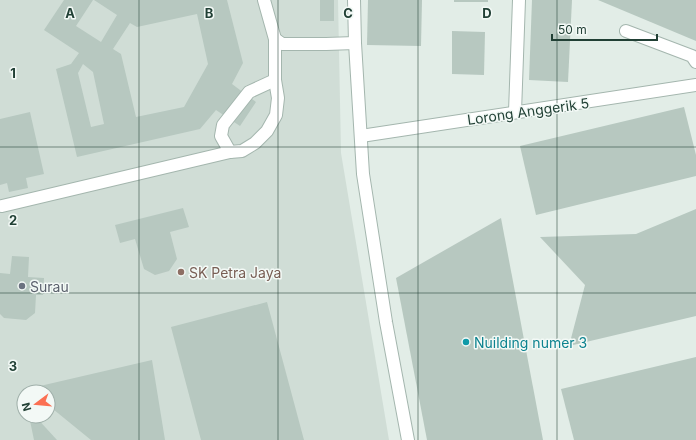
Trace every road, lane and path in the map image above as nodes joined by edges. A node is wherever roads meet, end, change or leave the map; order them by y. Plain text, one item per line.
1 (264, 0) edge
2 (354, 0) edge
3 (519, 0) edge
4 (626, 32) dead end
5 (275, 39) junction
6 (355, 43) junction
7 (696, 62) edge
8 (275, 80) junction
9 (696, 85) edge
10 (515, 112) junction
11 (361, 136) junction
12 (230, 152) junction
13 (2, 206) dead end
14 (408, 440) edge

1 - 5 street
2 - 6 street
3 - 10 street
4 - 7 street
5 - 6 street
5 - 8 street
6 - 11 street
8 - 12 street
8 - 12 street
9 - 10 street, Lorong Anggerik 5
10 - 11 street, Lorong Anggerik 5
11 - 14 street
12 - 13 street

